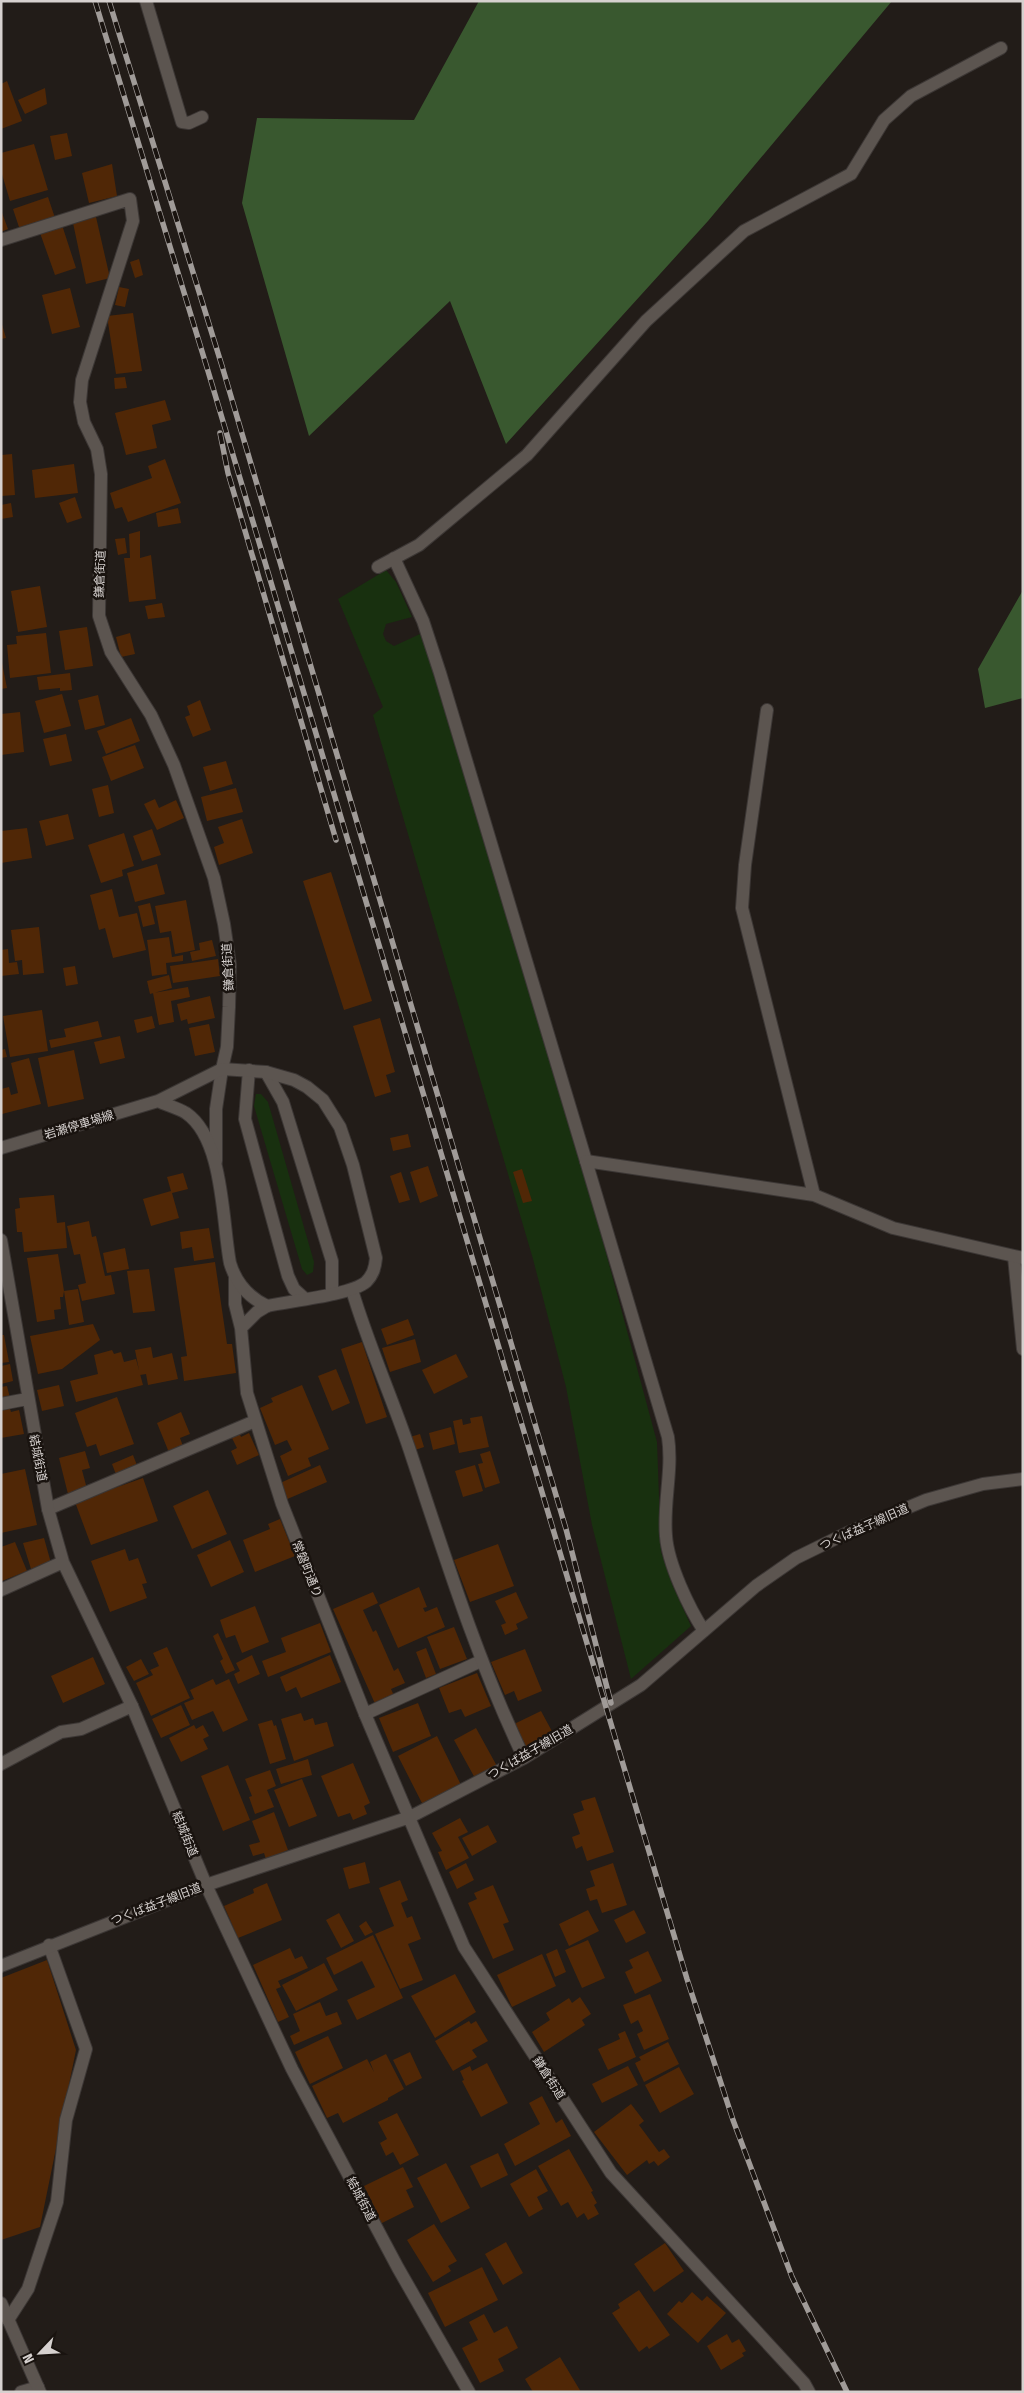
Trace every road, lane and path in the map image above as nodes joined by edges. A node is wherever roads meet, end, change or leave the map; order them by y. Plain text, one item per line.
1 (146, 1) edge
2 (1001, 48) dead end
3 (202, 117) dead end
4 (1, 240) edge
5 (394, 558) junction
6 (378, 567) dead end
7 (767, 710) dead end
8 (222, 1069) junction
9 (250, 1070) junction
10 (266, 1072) junction
11 (158, 1101) junction
12 (1, 1148) edge
13 (216, 1161) junction
14 (586, 1161) junction
15 (814, 1195) junction
16 (1, 1240) edge
17 (1018, 1258) edge
18 (235, 1278) junction
19 (352, 1290) junction
20 (332, 1294) junction
21 (304, 1298) junction
22 (267, 1306) junction
23 (241, 1328) junction
24 (1023, 1349) edge
25 (27, 1399) junction
26 (1, 1404) edge
27 (255, 1421) junction
28 (1023, 1479) edge
29 (48, 1509) junction
30 (63, 1562) junction
31 (1, 1590) edge
32 (704, 1631) junction
33 (480, 1661) junction
34 (132, 1706) junction
35 (365, 1714) junction
36 (524, 1758) junction
37 (1, 1764) edge
38 (410, 1817) junction
39 (206, 1885) junction
40 (50, 1945) junction
41 (1, 1966) edge
42 (1, 2303) edge
43 (8, 2320) junction
44 (39, 2389) edge
45 (21, 2392) edge
46 (469, 2392) edge
47 (809, 2392) edge

1 - 3 street
2 - 5 street
4 - 8 street, 鎌倉街道
5 - 6 street
5 - 14 street
7 - 15 street
8 - 9 street
8 - 11 street, 岩瀬停車場線
8 - 13 street
9 - 10 street
9 - 21 street
10 - 19 street
10 - 20 street
11 - 12 street, 岩瀬停車場線
11 - 13 street
13 - 18 street
14 - 15 street
14 - 32 street
15 - 17 street
16 - 25 street, 結城街道
17 - 24 street
18 - 22 street
18 - 23 street, 常磐町通り
19 - 20 street
19 - 33 street
20 - 21 street
21 - 22 street
22 - 23 street
23 - 27 street, 常磐町通り
25 - 26 street
25 - 29 street, 結城街道
27 - 29 street
27 - 35 street, 常磐町通り
28 - 32 street, つくば益子線旧道
29 - 30 street, 結城街道
30 - 31 street
30 - 34 street, 結城街道
32 - 36 street, つくば益子線旧道
33 - 35 street
33 - 36 street
34 - 37 street
34 - 39 street, 結城街道
35 - 38 street, 鎌倉街道
36 - 38 street, つくば益子線旧道
38 - 39 street, つくば益子線旧道
38 - 47 street, 鎌倉街道
39 - 40 street, つくば益子線旧道
39 - 46 street, 結城街道
40 - 41 street, つくば益子線旧道
40 - 43 street
42 - 43 street
43 - 44 street
44 - 45 street

